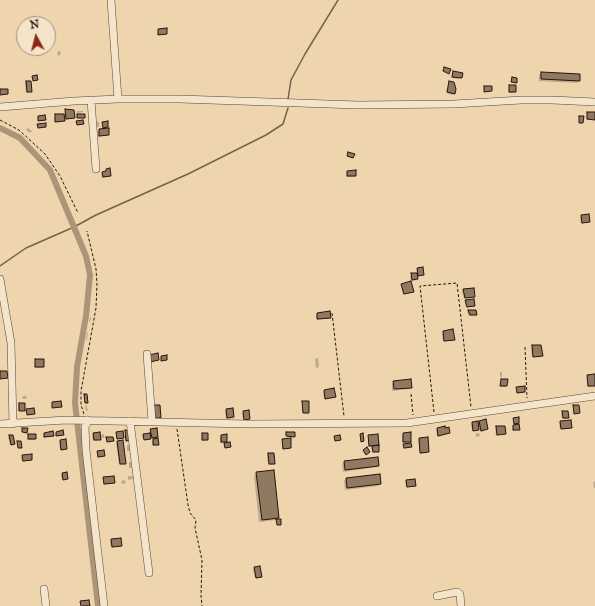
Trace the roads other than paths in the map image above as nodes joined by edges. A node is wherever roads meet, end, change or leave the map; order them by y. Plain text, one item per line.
1 (111, 0) edge
2 (118, 99) junction
3 (91, 100) junction
4 (595, 102) edge
5 (0, 107) edge
6 (96, 169) dead end
7 (0, 279) edge
8 (147, 354) dead end
9 (595, 396) edge
10 (86, 420) junction
11 (130, 421) junction
12 (152, 421) junction
13 (0, 424) edge
14 (13, 424) junction
15 (149, 573) dead end
16 (44, 588) dead end
17 (437, 596) dead end
18 (46, 606) edge
19 (104, 606) edge
20 (461, 606) edge

1 - 2 street
2 - 3 street
2 - 4 street
3 - 5 street
3 - 6 street
7 - 14 street
8 - 12 street
9 - 12 street
10 - 11 street
10 - 14 street
10 - 19 street
11 - 12 street
11 - 15 street
13 - 14 street
16 - 18 street
17 - 20 street

